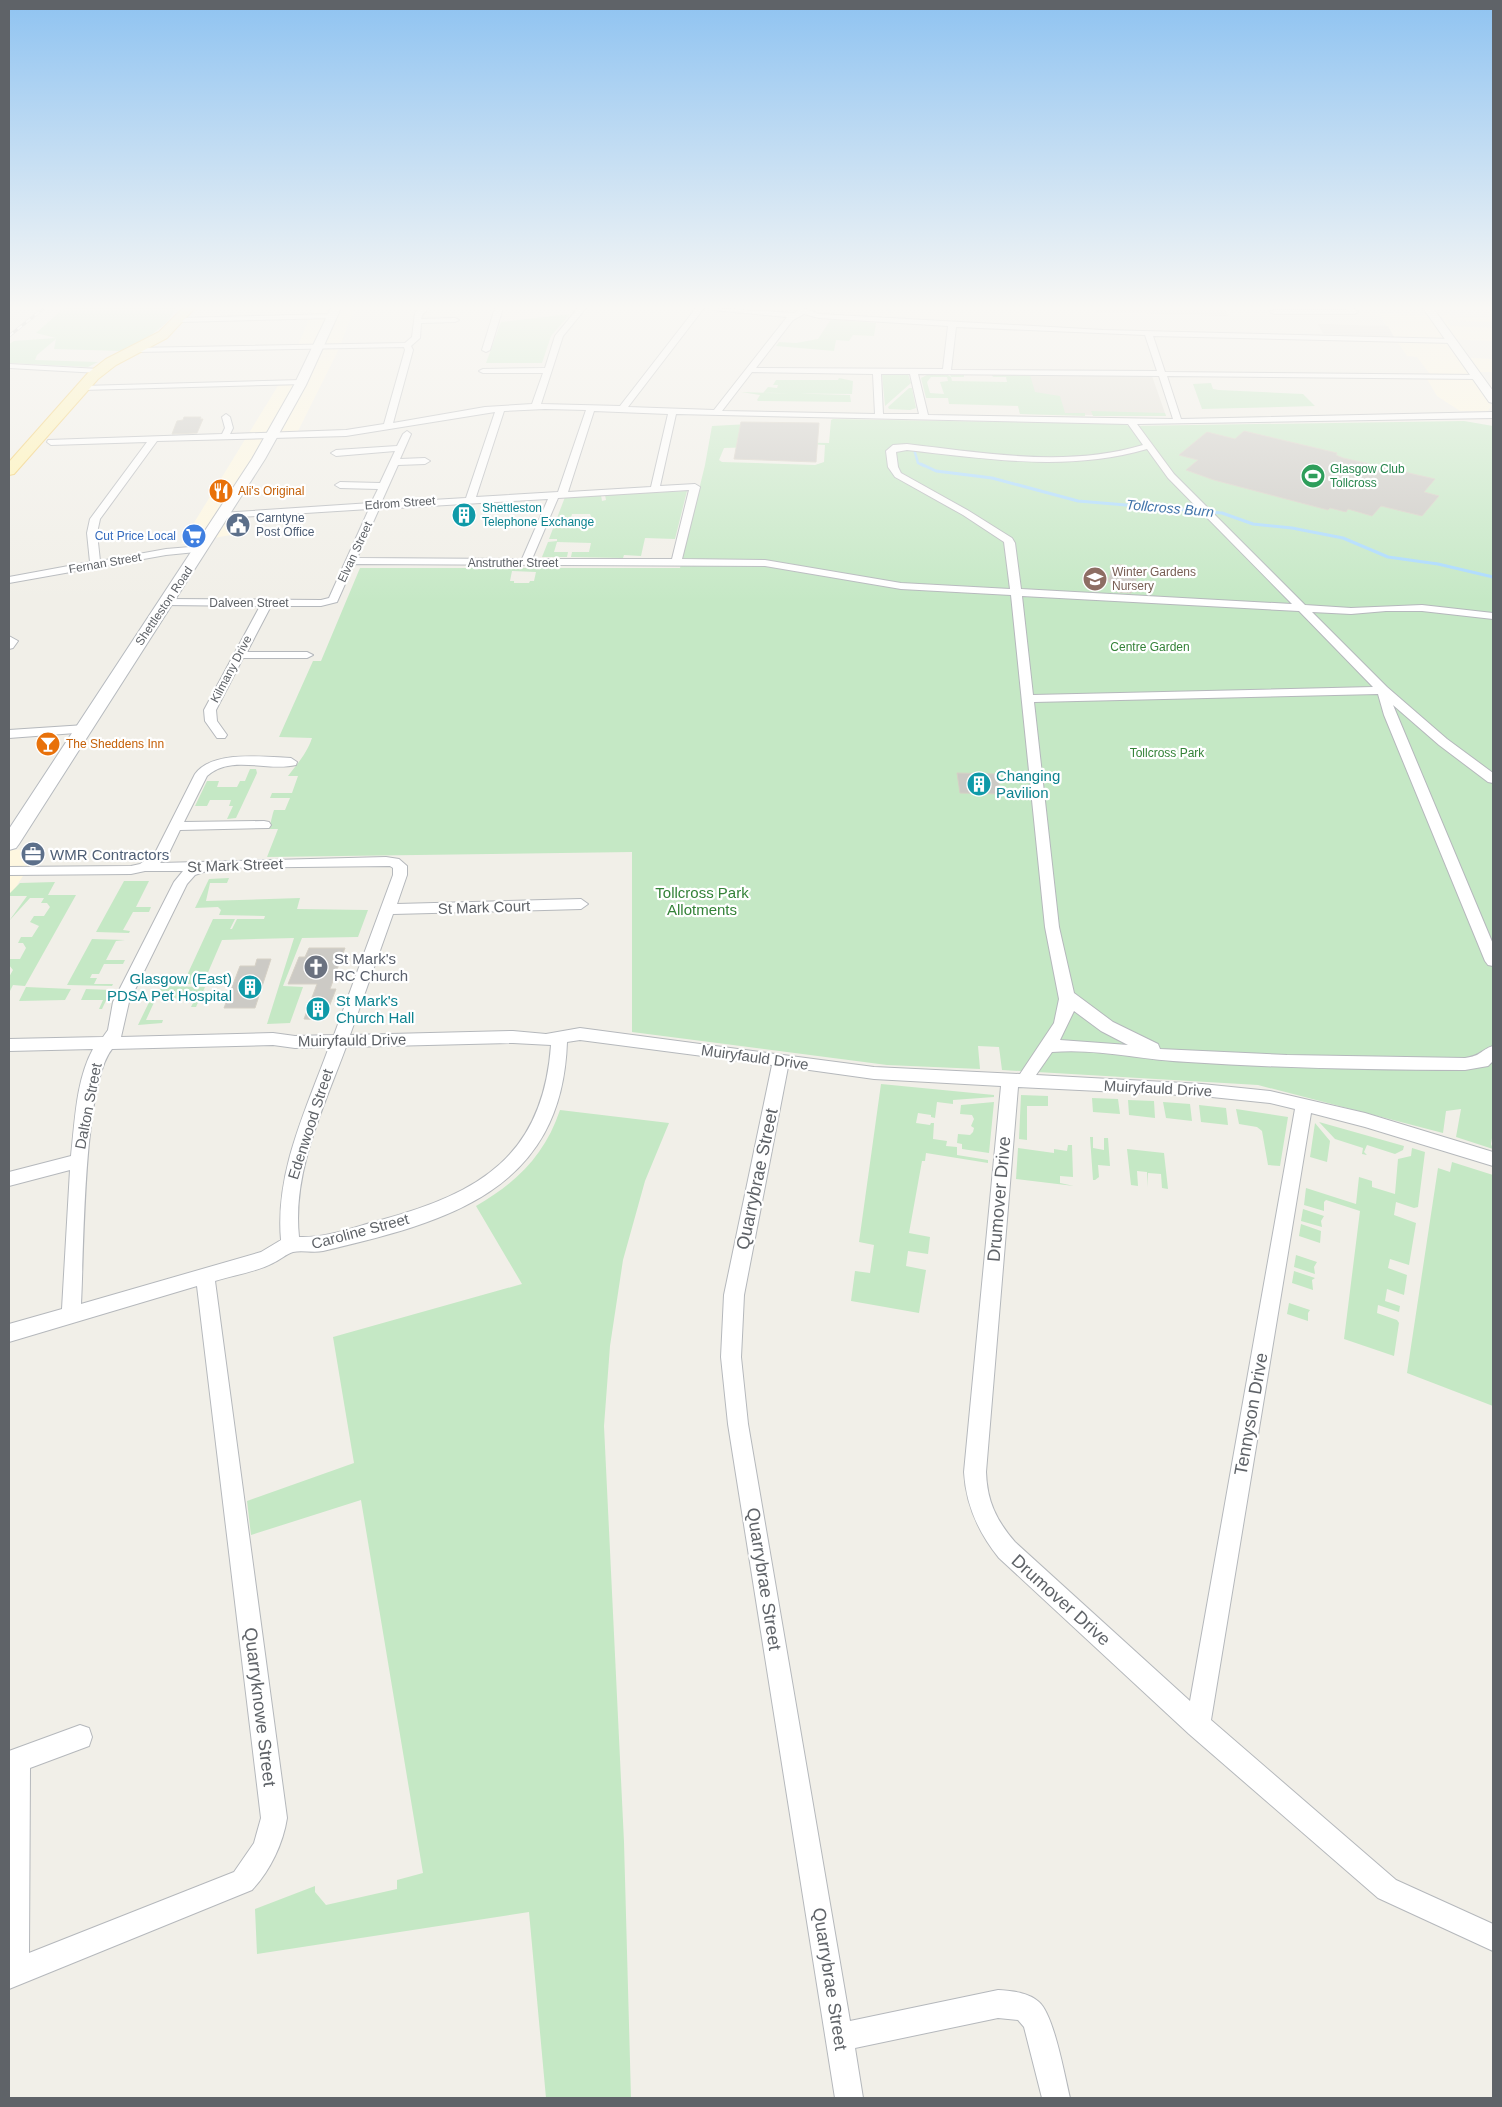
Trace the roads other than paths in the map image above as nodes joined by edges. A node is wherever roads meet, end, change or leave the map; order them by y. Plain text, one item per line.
1 (66, 406) edge
2 (288, 406) edge
3 (392, 406) edge
4 (530, 406) edge
5 (554, 406) edge
6 (721, 406) edge
7 (879, 406) edge
8 (921, 406) edge
9 (1173, 406) edge
10 (591, 407) junction
11 (501, 408) junction
12 (623, 408) joint
13 (673, 410) junction
14 (716, 413) junction
15 (879, 416) junction
16 (1493, 416) edge
17 (226, 417) dead end
18 (924, 417) junction
19 (1130, 421) junction
20 (1178, 422) junction
21 (389, 427) junction
22 (407, 434) dead end
23 (270, 437) junction
24 (224, 438) junction
25 (154, 439) junction
26 (51, 442) dead end
27 (1148, 446) junction
28 (401, 448) junction
29 (336, 453) dead end
30 (425, 461) dead end
31 (395, 462) junction
32 (9, 471) edge
33 (343, 474) dead end
34 (384, 486) junction
35 (654, 489) junction
36 (558, 495) junction
37 (471, 498) junction
38 (378, 504) junction
39 (224, 515) junction
40 (202, 549) junction
41 (350, 561) junction
42 (525, 563) junction
43 (676, 563) junction
44 (95, 564) junction
45 (9, 580) edge
46 (1017, 592) junction
47 (333, 600) joint
48 (165, 602) junction
49 (267, 603) junction
50 (1303, 608) junction
51 (1351, 611) junction
52 (1493, 616) edge
53 (1334, 639) junction
54 (9, 640) edge
55 (9, 646) edge
56 (239, 655) junction
57 (307, 655) dead end
58 (1384, 690) junction
59 (1027, 699) junction
60 (85, 729) junction
61 (9, 734) edge
62 (221, 735) dead end
63 (273, 762) junction
64 (291, 762) dead end
65 (268, 775) dead end
66 (1493, 779) edge
67 (252, 812) dead end
68 (246, 825) junction
69 (264, 825) dead end
70 (176, 826) junction
71 (9, 844) edge
72 (400, 866) joint
73 (145, 867) junction
74 (200, 867) junction
75 (9, 871) edge
76 (581, 904) dead end
77 (386, 909) junction
78 (1493, 961) edge
79 (1068, 996) junction
80 (559, 1038) junction
81 (339, 1040) junction
82 (109, 1043) junction
83 (9, 1045) edge
84 (1047, 1047) junction
85 (1493, 1052) edge
86 (1180, 1056) junction
87 (781, 1061) junction
88 (1018, 1082) junction
89 (1304, 1104) junction
90 (1493, 1159) edge
91 (79, 1161) junction
92 (9, 1179) edge
93 (291, 1244) junction
94 (205, 1276) junction
95 (72, 1315) junction
96 (9, 1333) edge
97 (1198, 1725) junction
98 (80, 1737) dead end
99 (13, 1761) edge
100 (1493, 1938) edge
101 (12, 1974) edge
102 (839, 2037) junction
103 (849, 2098) edge
104 (1056, 2098) edge

1 - 32 main road
2 - 23 street, Shettleston Road
3 - 21 street
4 - 11 street
5 - 10 street
6 - 14 street
7 - 15 street
8 - 18 street
9 - 20 street
10 - 12 street
10 - 36 street
11 - 21 street
11 - 37 street
12 - 13 street
13 - 14 street
13 - 35 street
14 - 15 street
15 - 18 street
16 - 20 street
17 - 24 street
18 - 19 street
19 - 20 street
19 - 27 street
21 - 23 street
22 - 28 street, Elvan Street
23 - 24 street
23 - 39 street, Shettleston Road
24 - 25 street
25 - 26 street
25 - 44 street
27 - 46 street
27 - 50 street
28 - 29 street
28 - 31 street, Elvan Street
30 - 31 street
31 - 34 street, Elvan Street
33 - 34 street
34 - 38 street, Elvan Street
35 - 36 street, Edrom Street
35 - 43 street, Edrom Street
36 - 37 street, Edrom Street
36 - 42 street
37 - 38 street, Edrom Street
38 - 39 street, Edrom Street
38 - 41 street, Elvan Street
39 - 40 street, Shettleston Road
40 - 44 street, Fernan Street
40 - 48 street, Shettleston Road
41 - 42 street, Anstruther Street
41 - 47 street, Elvan Street
42 - 43 street, Anstruther Street
43 - 46 street, Anstruther Street
44 - 45 street, Fernan Street
46 - 50 street, Anstruther Street
46 - 59 street
47 - 49 street, Dalveen Street
48 - 49 street, Dalveen Street
48 - 60 street, Shettleston Road
49 - 56 street, Kilmany Drive
50 - 51 street, Anstruther Street
50 - 53 street
51 - 52 street, Anstruther Street
51 - 53 street
53 - 58 street
54 - 55 street
56 - 57 street
56 - 62 street, Kilmany Drive
58 - 59 street
58 - 66 street
58 - 78 street
59 - 79 street
60 - 61 street
60 - 71 street, Shettleston Road
63 - 64 street
63 - 65 street
63 - 70 street
67 - 68 street
68 - 69 street
68 - 70 street
70 - 73 street
72 - 74 street, St Mark Street
72 - 77 street, Edenwood Street
73 - 74 street, St Mark Street
73 - 75 street, St Mark Street
74 - 82 street, Dalton Street
76 - 77 street, St Mark Court
77 - 81 street, Edenwood Street
79 - 84 street
79 - 86 street
80 - 81 street, Muiryfauld Drive
80 - 87 street, Muiryfauld Drive
80 - 93 street, Caroline Street
81 - 82 street, Muiryfauld Drive
81 - 93 street, Edenwood Street
82 - 83 street, Muiryfauld Drive
82 - 91 street, Dalton Street
84 - 86 street
84 - 88 street
85 - 86 street
87 - 88 street, Muiryfauld Drive
87 - 102 street, Quarrybrae Street
88 - 89 street, Muiryfauld Drive
88 - 97 street, Drumover Drive
89 - 90 street, Muiryfauld Drive
89 - 97 street, Tennyson Drive
91 - 92 street
91 - 95 street, Dalton Street
93 - 94 street, Caroline Street
94 - 95 street, Caroline Street
94 - 101 street, Quarryknowe Street
95 - 96 street, Caroline Street
97 - 100 street, Drumover Drive
98 - 99 street
99 - 101 street
102 - 103 street, Quarrybrae Street
102 - 104 street

